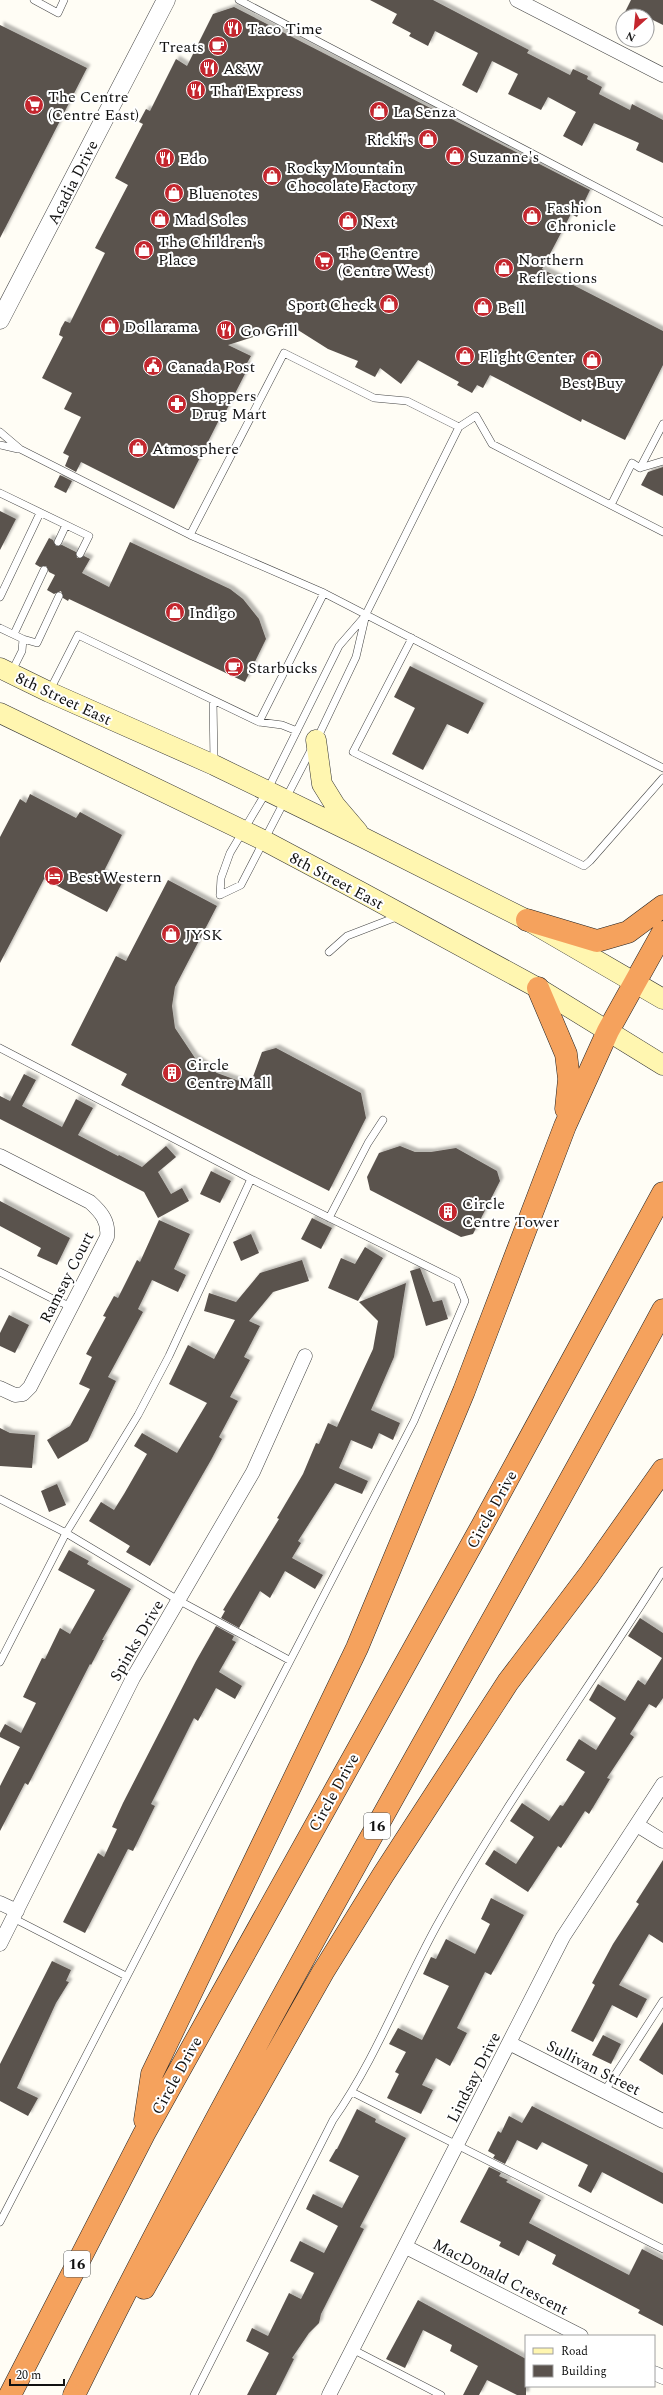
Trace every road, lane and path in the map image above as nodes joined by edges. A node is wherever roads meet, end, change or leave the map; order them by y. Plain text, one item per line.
1 (34, 0) edge
2 (64, 0) edge
3 (166, 0) edge
4 (239, 0) edge
5 (517, 0) edge
6 (663, 75) edge
7 (663, 222) edge
8 (0, 320) edge
9 (663, 424) edge
10 (459, 427) junction
11 (0, 432) edge
12 (0, 445) edge
13 (20, 449) junction
14 (663, 461) edge
15 (640, 468) junction
16 (0, 493) edge
17 (611, 505) junction
18 (40, 513) junction
19 (66, 525) junction
20 (663, 532) edge
21 (190, 535) junction
22 (58, 542) dead end
23 (80, 554) dead end
24 (44, 570) dead end
25 (324, 593) junction
26 (59, 596) dead end
27 (0, 597) edge
28 (366, 614) junction
29 (0, 628) edge
30 (14, 634) junction
31 (412, 638) junction
32 (23, 639) junction
33 (6, 670) edge
34 (49, 692) junction
35 (213, 700) junction
36 (0, 713) edge
37 (259, 722) junction
38 (297, 731) junction
39 (316, 740) junction
40 (214, 766) junction
41 (663, 768) edge
42 (663, 778) edge
43 (267, 791) junction
44 (286, 800) junction
45 (243, 831) junction
46 (364, 838) junction
47 (265, 841) junction
48 (663, 906) edge
49 (402, 915) junction
50 (528, 920) junction
51 (663, 932) edge
52 (329, 952) dead end
53 (635, 982) junction
54 (538, 988) junction
55 (663, 999) edge
56 (608, 1031) junction
57 (0, 1048) edge
58 (663, 1065) edge
59 (383, 1120) dead end
60 (565, 1126) junction
61 (0, 1156) edge
62 (250, 1179) junction
63 (663, 1193) edge
64 (329, 1218) junction
65 (0, 1272) edge
66 (70, 1306) junction
67 (663, 1310) edge
68 (305, 1356) dead end
69 (0, 1388) edge
70 (663, 1470) edge
71 (0, 1499) edge
72 (66, 1533) junction
73 (663, 1571) edge
74 (178, 1600) junction
75 (289, 1660) junction
76 (0, 1662) edge
77 (663, 1784) edge
78 (637, 1825) junction
79 (663, 1842) edge
80 (0, 1903) edge
81 (15, 1914) junction
82 (0, 1944) edge
83 (126, 1976) junction
84 (663, 2000) edge
85 (509, 2042) junction
86 (352, 2092) junction
87 (604, 2092) junction
88 (663, 2121) edge
89 (144, 2134) junction
90 (457, 2145) junction
91 (0, 2222) edge
92 (406, 2247) junction
93 (663, 2249) edge
94 (579, 2335) edge
95 (98, 2345) junction
96 (352, 2349) junction
97 (10, 2395) edge
98 (74, 2395) edge
99 (194, 2395) edge
100 (329, 2395) edge
101 (442, 2395) edge

1 - 2 lane
3 - 8 street, Acadia Drive
4 - 7 lane
5 - 6 street
9 - 15 lane
10 - 17 lane
10 - 21 lane
10 - 28 lane
11 - 13 lane
12 - 13 lane
13 - 21 lane
14 - 15 lane
15 - 17 lane
16 - 18 lane
17 - 20 lane
18 - 19 lane
18 - 27 lane
19 - 22 lane
19 - 23 lane
21 - 25 lane
24 - 30 lane
25 - 28 lane
25 - 37 lane
26 - 32 lane
28 - 31 lane
28 - 38 lane
28 - 39 lane
29 - 30 lane
30 - 32 lane
31 - 41 lane
31 - 42 lane
32 - 33 lane
33 - 34 main road, 8th Street East
34 - 35 lane
34 - 40 main road, 8th Street East
35 - 37 lane
35 - 40 lane
36 - 45 main road, 8th Street East
37 - 38 lane
38 - 43 lane
39 - 44 lane
39 - 46 main road
40 - 43 main road, 8th Street East
43 - 44 main road, 8th Street East
43 - 45 lane
44 - 46 main road, 8th Street East
44 - 47 lane
45 - 47 main road, 8th Street East
45 - 47 lane
46 - 50 main road, 8th Street East
47 - 49 main road, 8th Street East
48 - 50 highway
49 - 52 lane
49 - 54 main road, 8th Street East
50 - 53 main road, 8th Street East
51 - 53 highway
53 - 55 main road, 8th Street East
53 - 56 highway
54 - 56 main road, 8th Street East
54 - 60 highway
56 - 58 main road, 8th Street East
56 - 60 highway
57 - 62 lane
59 - 64 lane
60 - 89 highway
61 - 66 street, Ramsay Court
62 - 64 lane
62 - 72 lane
63 - 89 highway, Circle Drive / 16
64 - 75 lane
65 - 66 lane
66 - 69 street, Ramsay Court
67 - 95 highway, 16
68 - 74 street, Spinks Drive
70 - 95 highway
71 - 72 lane
72 - 74 lane
72 - 76 lane
73 - 86 lane
74 - 75 lane
74 - 81 street, Spinks Drive
75 - 83 lane
77 - 78 street, Lindsay Drive
78 - 79 street
78 - 85 street, Lindsay Drive
80 - 81 street
81 - 82 street, Spinks Drive
81 - 83 lane
83 - 91 lane
84 - 87 lane
85 - 87 street, Sullivan Street
85 - 90 street, Lindsay Drive
86 - 90 lane
86 - 99 lane
87 - 88 street, Sullivan Street
89 - 97 highway, Circle Drive / 16
90 - 92 street, Lindsay Drive
90 - 93 lane
92 - 94 street, MacDonald Crescent
92 - 96 street, Lindsay Drive
95 - 98 highway, 16
96 - 100 street, Lindsay Drive
96 - 101 lane

